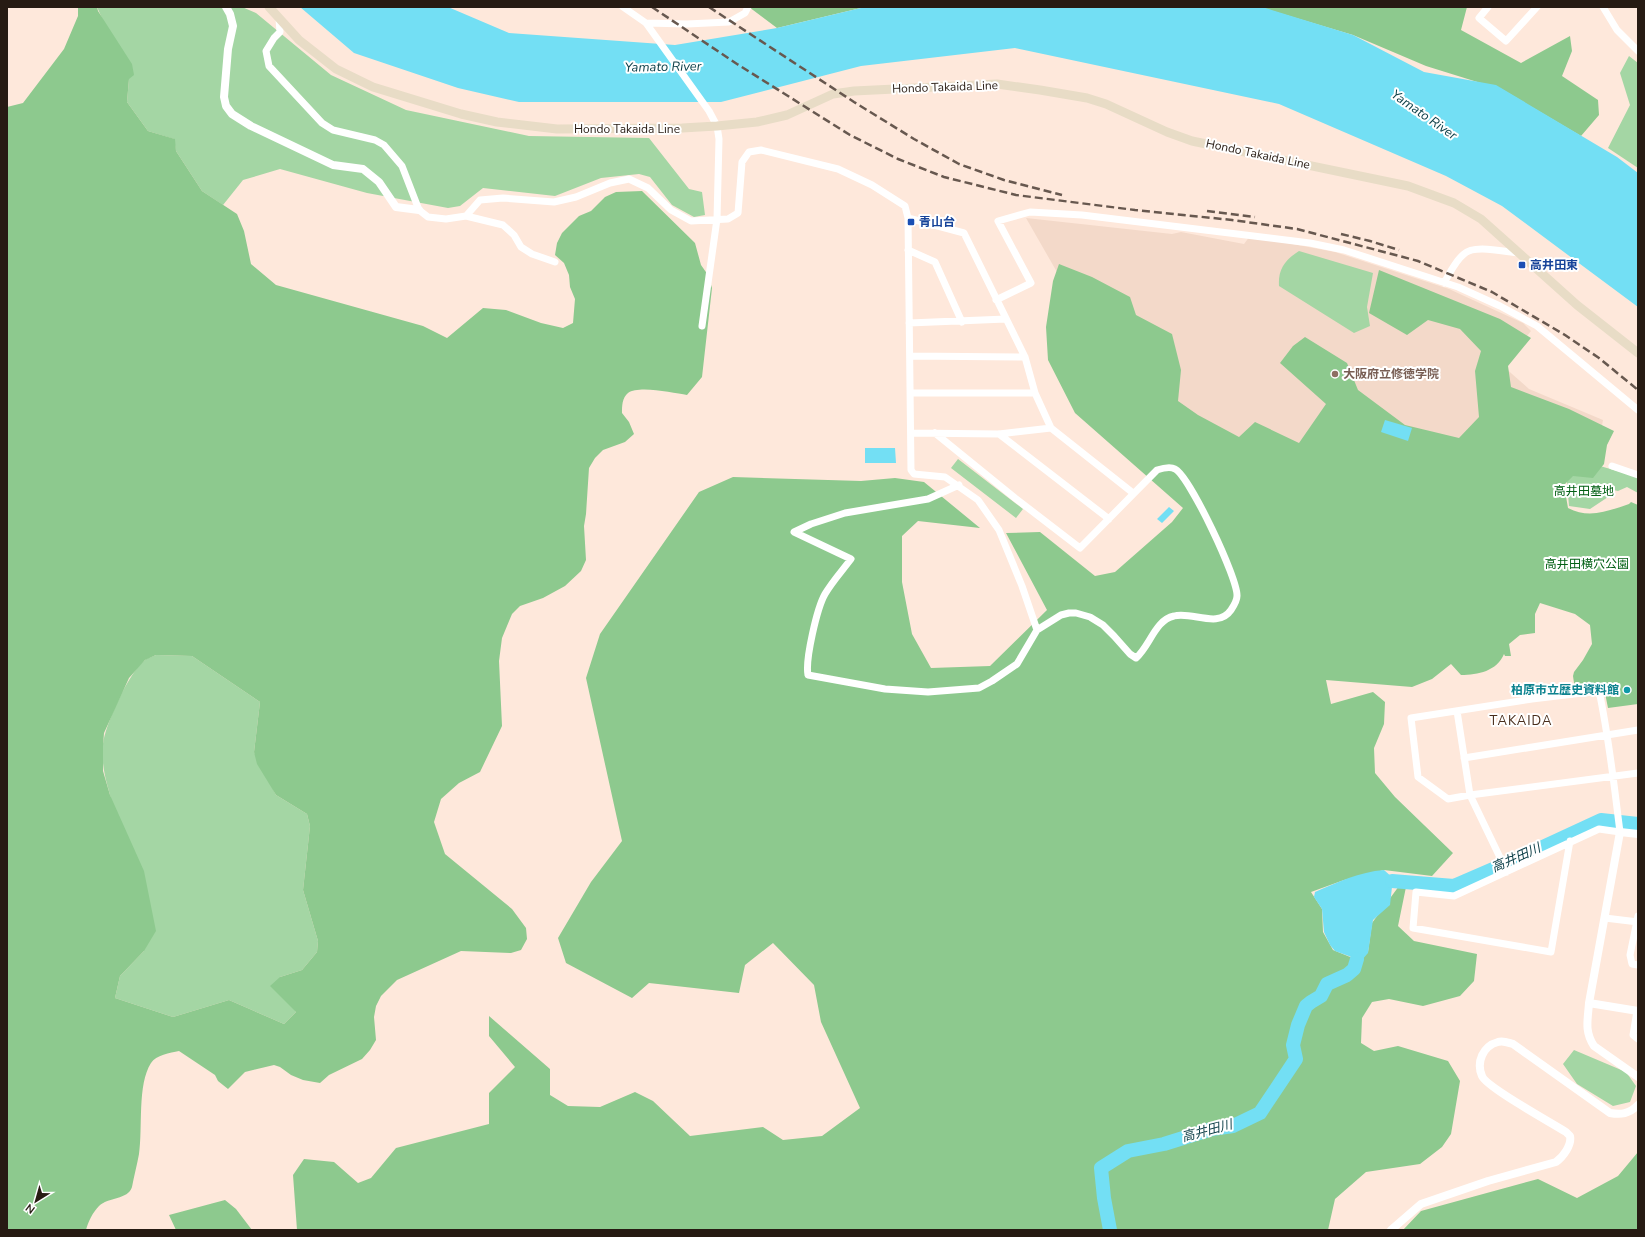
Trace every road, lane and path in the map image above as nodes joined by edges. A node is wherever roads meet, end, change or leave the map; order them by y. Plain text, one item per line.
1 (226, 7) edge
2 (269, 7) edge
3 (623, 7) edge
4 (748, 7) edge
5 (1488, 7) edge
6 (1603, 7) edge
7 (1533, 8) edge
8 (279, 19) junction
9 (648, 26) junction
10 (1638, 51) edge
11 (717, 126) junction
12 (419, 210) junction
13 (466, 216) junction
14 (908, 218) junction
15 (717, 219) junction
16 (908, 250) junction
17 (1519, 253) junction
18 (555, 262) dead end
19 (1444, 283) junction
20 (996, 300) junction
21 (1006, 319) junction
22 (962, 322) junction
23 (909, 323) junction
24 (702, 326) dead end
25 (1638, 353) edge
26 (910, 356) junction
27 (1024, 357) junction
28 (910, 393) junction
29 (1035, 393) junction
30 (1638, 410) edge
31 (1051, 428) junction
32 (911, 432) junction
33 (935, 433) junction
34 (999, 434) junction
35 (1612, 466) dead end
36 (1638, 475) edge
37 (959, 485) junction
38 (1133, 493) junction
39 (1108, 519) junction
40 (1037, 630) junction
41 (1457, 711) junction
42 (1638, 730) edge
43 (1606, 735) junction
44 (1464, 758) junction
45 (1638, 773) edge
46 (1612, 777) junction
47 (1470, 795) junction
48 (1619, 825) junction
49 (1638, 834) edge
50 (1570, 841) junction
51 (1504, 867) junction
52 (1604, 918) junction
53 (1638, 920) edge
54 (1638, 965) edge
55 (1589, 1003) junction
56 (1637, 1011) edge
57 (1638, 1038) edge
58 (1638, 1077) edge
59 (1638, 1105) edge
60 (1391, 1230) edge

1 - 12 street
2 - 8 main road, Hondo Takaida Line
3 - 9 street
4 - 9 street
5 - 7 street
6 - 10 street
8 - 11 main road, Hondo Takaida Line
8 - 12 street
9 - 11 street
11 - 15 street
11 - 17 main road, Hondo Takaida Line
12 - 13 street
13 - 15 street
13 - 18 street
14 - 15 street
14 - 16 street
14 - 20 street
15 - 24 street
16 - 22 street
16 - 23 street
17 - 19 street
17 - 25 main road, Hondo Takaida Line
19 - 20 street
19 - 30 street
20 - 21 street
21 - 22 street
21 - 27 street
22 - 23 street
23 - 26 street
26 - 27 street
26 - 28 street
27 - 29 street
28 - 29 street
28 - 32 street
29 - 31 street
31 - 34 street
31 - 38 street
32 - 33 street
32 - 37 street
33 - 34 street
33 - 39 street
34 - 39 street
35 - 36 street
37 - 40 street
37 - 40 street
38 - 39 street
38 - 40 street
41 - 43 street
41 - 44 street
41 - 47 street
42 - 43 street
43 - 44 street
43 - 46 street
44 - 47 street
45 - 46 street
46 - 47 street
46 - 48 street
47 - 51 street
48 - 49 street
48 - 50 street
48 - 52 street
50 - 51 street
50 - 51 street
52 - 53 street
52 - 55 street
53 - 54 street
55 - 56 street
55 - 58 street
56 - 57 street
59 - 60 street

